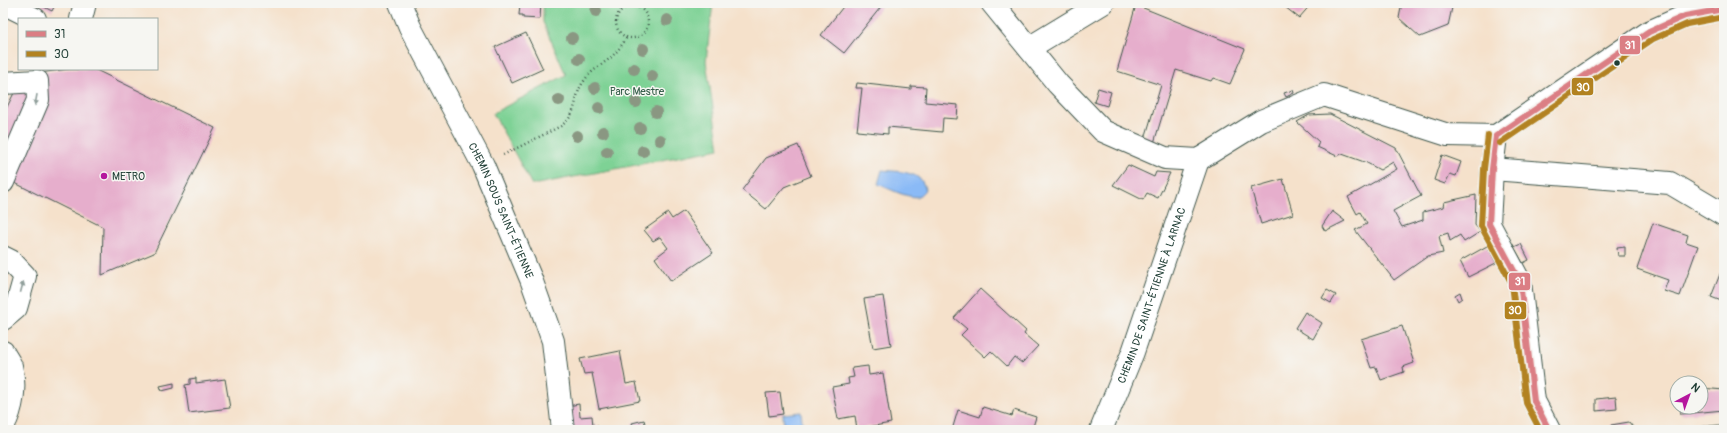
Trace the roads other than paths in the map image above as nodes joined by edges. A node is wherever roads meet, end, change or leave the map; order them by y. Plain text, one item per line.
1 (3, 3) edge
2 (85, 3) edge
3 (400, 3) edge
4 (992, 3) edge
5 (1103, 3) edge
6 (1724, 9) edge
7 (33, 18) edge
8 (81, 18) edge
9 (1029, 48) junction
10 (3, 83) edge
11 (1496, 136) junction
12 (1198, 160) junction
13 (1492, 169) junction
14 (3, 182) edge
15 (1724, 215) edge
16 (3, 257) edge
17 (3, 319) edge
18 (3, 352) edge
19 (3, 426) edge
20 (563, 430) edge
21 (1101, 430) edge
22 (1549, 430) edge

1 - 7 street
2 - 8 street
3 - 20 street, CHEMIN SOUS SAINT-ÉTIENNE
4 - 9 street
5 - 9 street
6 - 11 street
9 - 12 street
10 -> 14 street
11 - 12 street
11 - 13 street
12 - 21 street, CHEMIN DE SAINT-ÉTIENNE À LARNAC
13 - 15 street
13 - 22 street
17 -> 16 street
18 - 19 street

